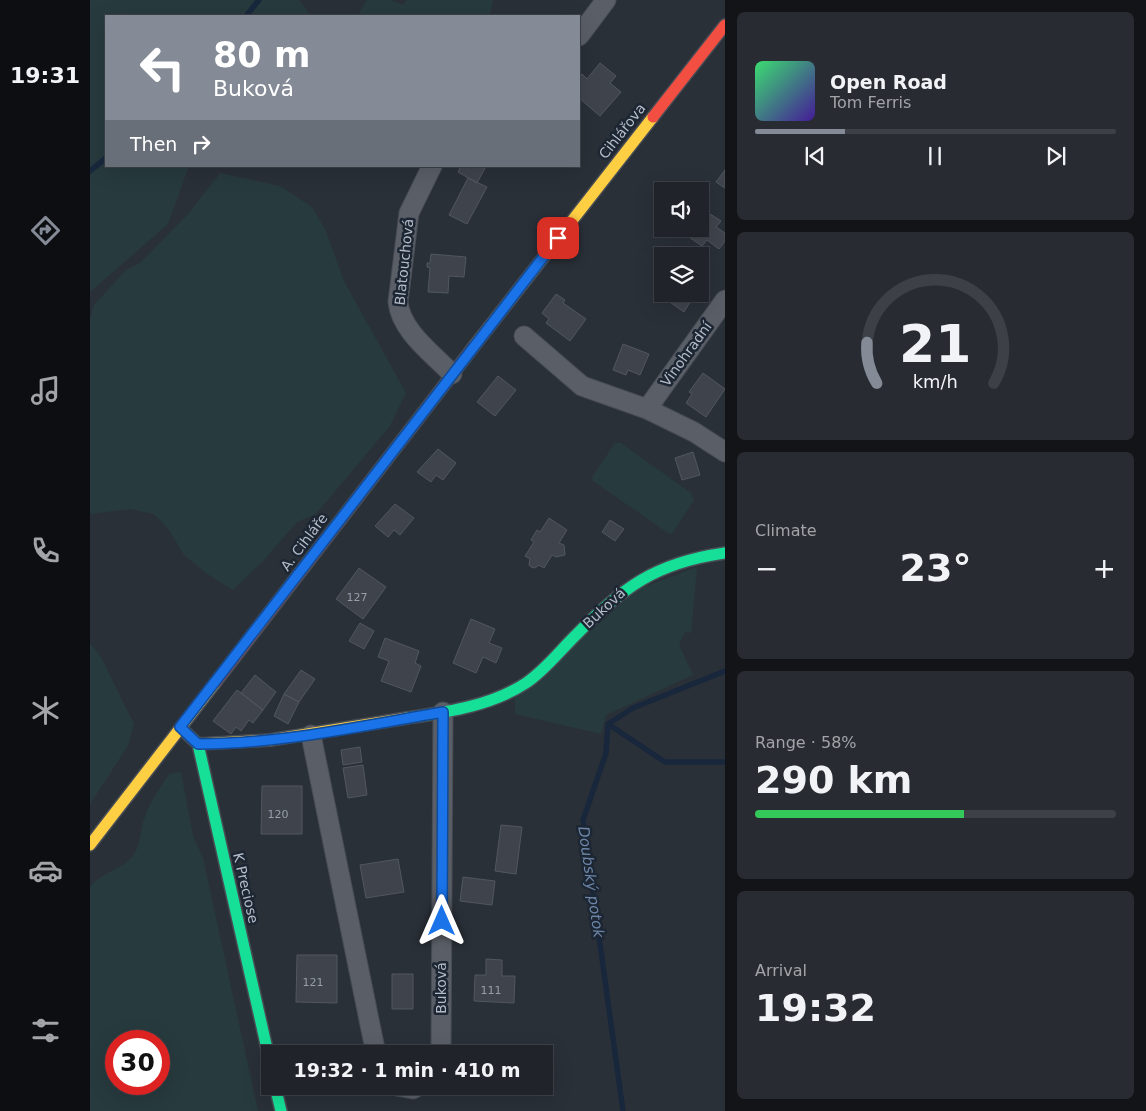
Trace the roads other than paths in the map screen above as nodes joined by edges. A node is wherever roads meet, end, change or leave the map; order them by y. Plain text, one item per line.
1 (606, 0) edge
2 (725, 25) edge
3 (580, 35) edge
4 (432, 167) edge
5 (725, 300) edge
6 (524, 336) dead end
7 (452, 374) junction
8 (647, 409) junction
9 (725, 452) edge
10 (725, 553) edge
11 (443, 712) junction
12 (180, 727) junction
13 (311, 735) junction
14 (198, 744) junction
15 (90, 845) edge
16 (266, 1045) edge
17 (374, 1045) edge
18 (441, 1045) edge
19 (278, 1095) edge
20 (281, 1111) edge

1 - 3 street
2 - 7 street, Cihlářova
4 - 7 street, Blatouchová
5 - 8 street, Vinohradní
6 - 8 street
7 - 12 street, A. Cihláře
8 - 9 street
10 - 11 street, Buková
11 - 13 street, Buková
11 - 18 street, Buková
12 - 14 street
12 - 15 street, A. Cihláře
13 - 14 street, Buková
13 - 17 street
14 - 16 street, K Preciose
19 - 20 street

